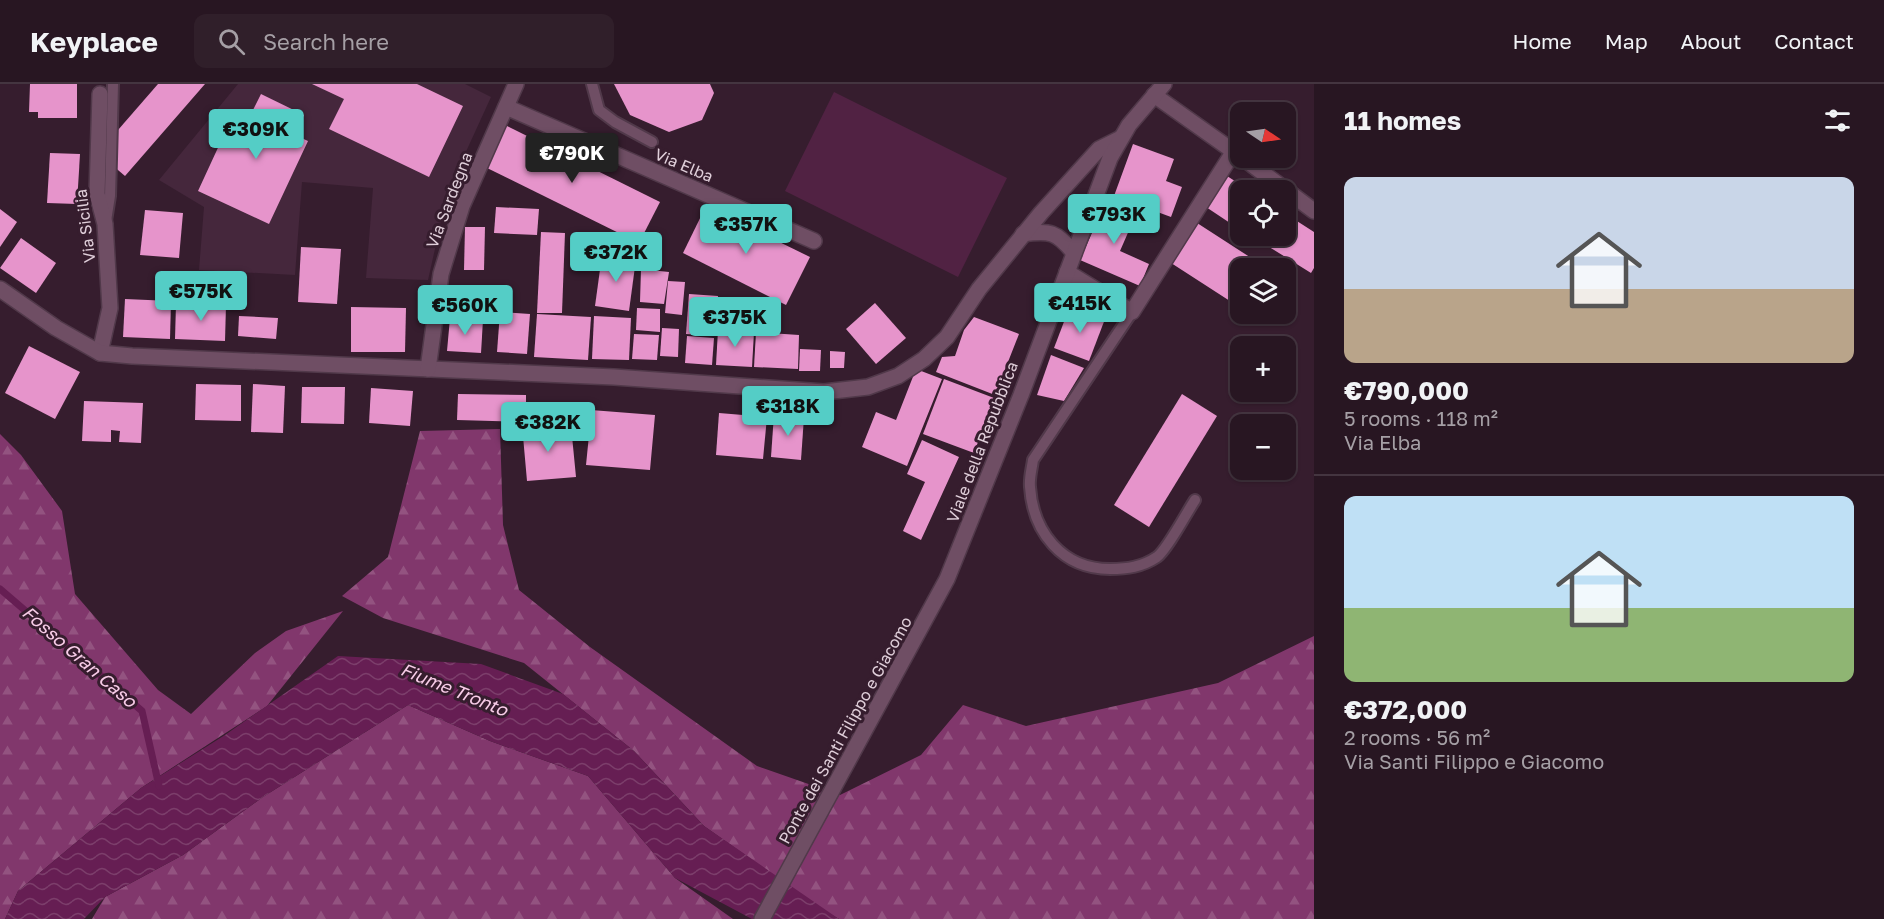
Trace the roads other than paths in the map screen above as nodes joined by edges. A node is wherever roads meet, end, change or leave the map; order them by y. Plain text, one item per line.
1 (113, 84) edge
2 (516, 84) edge
3 (592, 84) edge
4 (1159, 89) edge
5 (100, 94) dead end
6 (506, 108) junction
7 (1121, 138) junction
8 (652, 142) dead end
9 (1230, 148) edge
10 (1230, 168) edge
11 (1256, 168) edge
12 (1314, 211) edge
13 (105, 224) junction
14 (1023, 234) junction
15 (814, 241) dead end
16 (1074, 253) junction
17 (1067, 272) junction
18 (0, 289) edge
19 (1132, 312) junction
20 (100, 353) junction
21 (428, 369) junction
22 (1195, 500) dead end
23 (957, 556) joint
24 (762, 919) edge

1 - 13 lane
2 - 6 street, Via Sardegna
3 - 8 lane
4 - 7 street, Viale della Repubblica
4 - 9 street
5 - 13 street, Via Sicilia
6 - 15 street, Via Elba
6 - 21 street, Via Sardegna
7 - 14 street
7 - 16 street, Viale della Repubblica
10 - 19 street
11 - 12 street
13 - 20 street, Via Sicilia
14 - 16 street
14 - 21 street
16 - 17 street, Viale della Repubblica
17 - 19 street
17 - 23 street, Viale della Repubblica
18 - 20 street
19 - 22 lane
20 - 21 street
23 - 24 street, Ponte dei Santi Filippo e Giacomo

